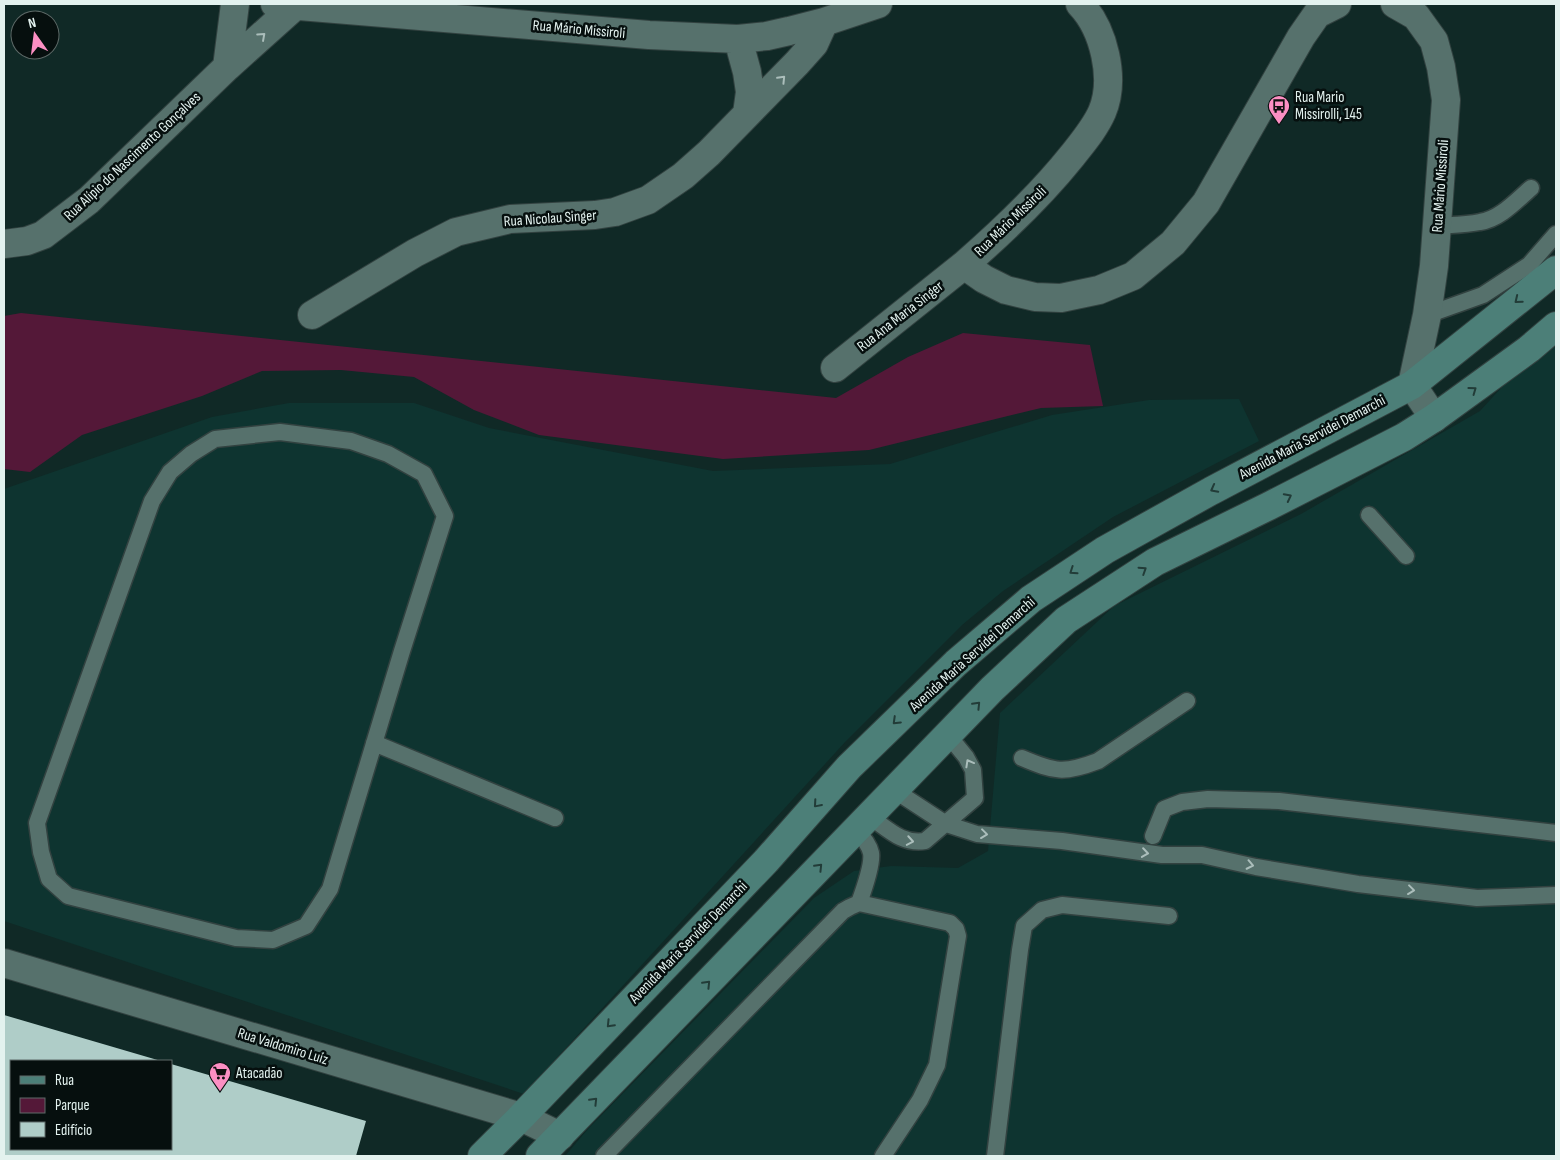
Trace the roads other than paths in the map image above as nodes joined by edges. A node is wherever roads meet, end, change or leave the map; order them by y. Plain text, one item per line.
1 (235, 4) edge
2 (878, 4) edge
3 (1080, 4) edge
4 (1337, 4) edge
5 (1395, 4) edge
6 (286, 5) edge
7 (824, 22) junction
8 (738, 39) junction
9 (227, 67) junction
10 (747, 114) junction
11 (1531, 188) dead end
12 (1437, 226) junction
13 (1556, 234) edge
14 (4, 244) edge
15 (964, 265) junction
16 (1556, 270) edge
17 (312, 315) dead end
18 (1426, 315) junction
19 (1556, 326) edge
20 (835, 368) dead end
21 (1412, 385) junction
22 (1434, 418) junction
23 (1369, 514) dead end
24 (1406, 556) dead end
25 (1187, 701) dead end
26 (948, 735) junction
27 (374, 743) junction
28 (1022, 758) dead end
29 (894, 790) junction
30 (555, 818) dead end
31 (862, 823) junction
32 (946, 824) junction
33 (1556, 833) edge
34 (1153, 836) dead end
35 (1556, 895) edge
36 (859, 904) junction
37 (1169, 916) dead end
38 (4, 962) edge
39 (521, 1117) junction
40 (560, 1136) junction
41 (482, 1156) edge
42 (540, 1156) edge
43 (604, 1156) edge
44 (884, 1156) edge
45 (995, 1156) edge

1 - 9 street
2 - 7 street, Rua Mário Missiroli
3 - 15 street, Rua Mário Missiroli
4 - 15 street, Rua Mário Missiroli
5 - 12 street, Rua Mário Missiroli
6 - 8 street, Rua Mário Missiroli
9 -> 6 street, Rua Alípio do Nascimento Gonçalves
7 - 8 street, Rua Mário Missiroli
10 -> 7 street, Rua Nicolau Singer
8 - 10 street
9 - 14 street, Rua Alípio do Nascimento Gonçalves
10 - 17 street, Rua Nicolau Singer
11 - 12 lane
12 - 18 street, Rua Mário Missiroli
13 - 18 lane
15 - 20 street, Rua Ana Maria Singer
16 -> 21 main road, Avenida Maria Servidei Demarchi
18 - 21 street, Rua Mário Missiroli
22 -> 19 main road
21 - 22 street
21 -> 39 main road, Avenida Maria Servidei Demarchi
26 -> 22 main road
23 - 24 lane
25 - 28 lane
26 - 29 main road
32 -> 26 lane
27 - 27 lane
27 - 30 lane
29 - 31 main road
29 - 32 lane
31 -> 32 lane
31 - 36 lane
40 -> 31 main road
32 -> 35 lane
33 - 34 lane
36 - 43 lane
36 - 44 lane
37 - 45 lane
38 - 39 street, Rua Valdomiro Luíz
39 - 40 street, Rua Valdomiro Luíz
39 - 41 main road, Avenida Maria Servidei Demarchi
40 - 42 main road

